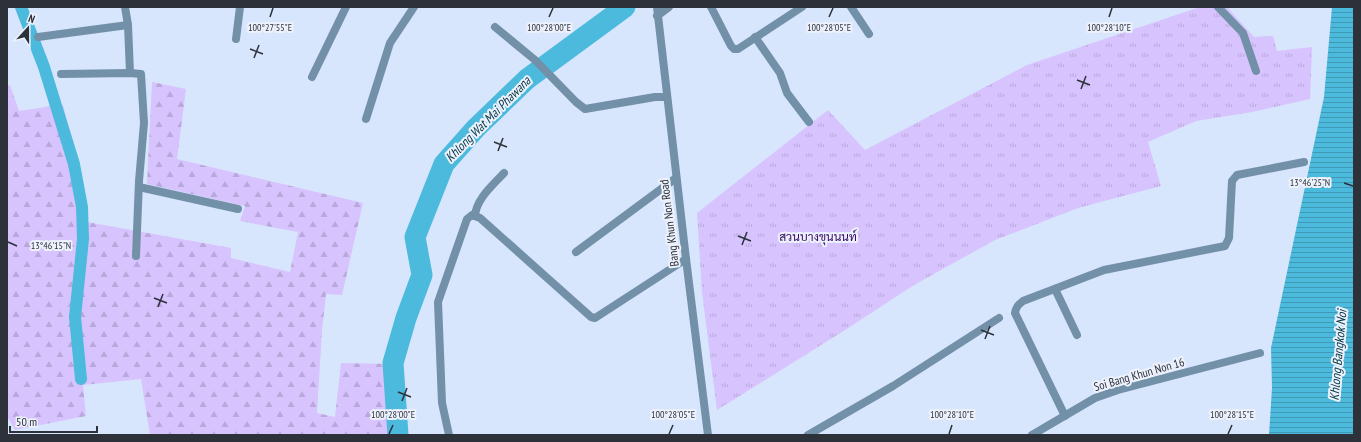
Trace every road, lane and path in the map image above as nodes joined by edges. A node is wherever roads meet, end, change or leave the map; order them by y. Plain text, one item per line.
1 (125, 7) edge
2 (240, 7) edge
3 (346, 7) edge
4 (414, 7) edge
5 (669, 7) edge
6 (711, 7) edge
7 (802, 7) edge
8 (851, 7) edge
9 (1218, 7) edge
10 (657, 12) edge
11 (128, 25) junction
12 (495, 27) dead end
13 (869, 34) dead end
14 (38, 37) dead end
15 (755, 37) junction
16 (236, 39) dead end
17 (1256, 70) dead end
18 (130, 73) junction
19 (61, 74) dead end
20 (312, 77) dead end
21 (666, 97) junction
22 (366, 119) dead end
23 (808, 122) dead end
24 (1304, 162) dead end
25 (504, 173) dead end
26 (676, 178) junction
27 (139, 187) junction
28 (238, 208) dead end
29 (475, 216) junction
30 (576, 252) dead end
31 (136, 256) dead end
32 (686, 259) junction
33 (1055, 289) junction
34 (999, 318) dead end
35 (1077, 334) dead end
36 (1260, 353) dead end
37 (1064, 416) junction
38 (450, 435) edge
39 (708, 435) edge
40 (808, 435) edge
41 (1032, 435) edge

1 - 11 street
2 - 16 street
3 - 20 street
4 - 22 street
5 - 10 street
6 - 15 street
7 - 15 street
8 - 13 street
9 - 17 street
10 - 21 street, Bang Khun Non Road
11 - 14 street
11 - 18 street
12 - 21 street
15 - 23 street
18 - 19 street
18 - 27 street
21 - 26 street, Bang Khun Non Road
24 - 33 street
25 - 29 street
26 - 30 street
26 - 32 street, Bang Khun Non Road
27 - 28 street
27 - 31 street
29 - 32 street
29 - 38 street
32 - 39 street, Bang Khun Non Road
33 - 35 street
33 - 37 street
34 - 40 street
36 - 37 street, Soi Bang Khun Non 16
37 - 41 street, Soi Bang Khun Non 16

